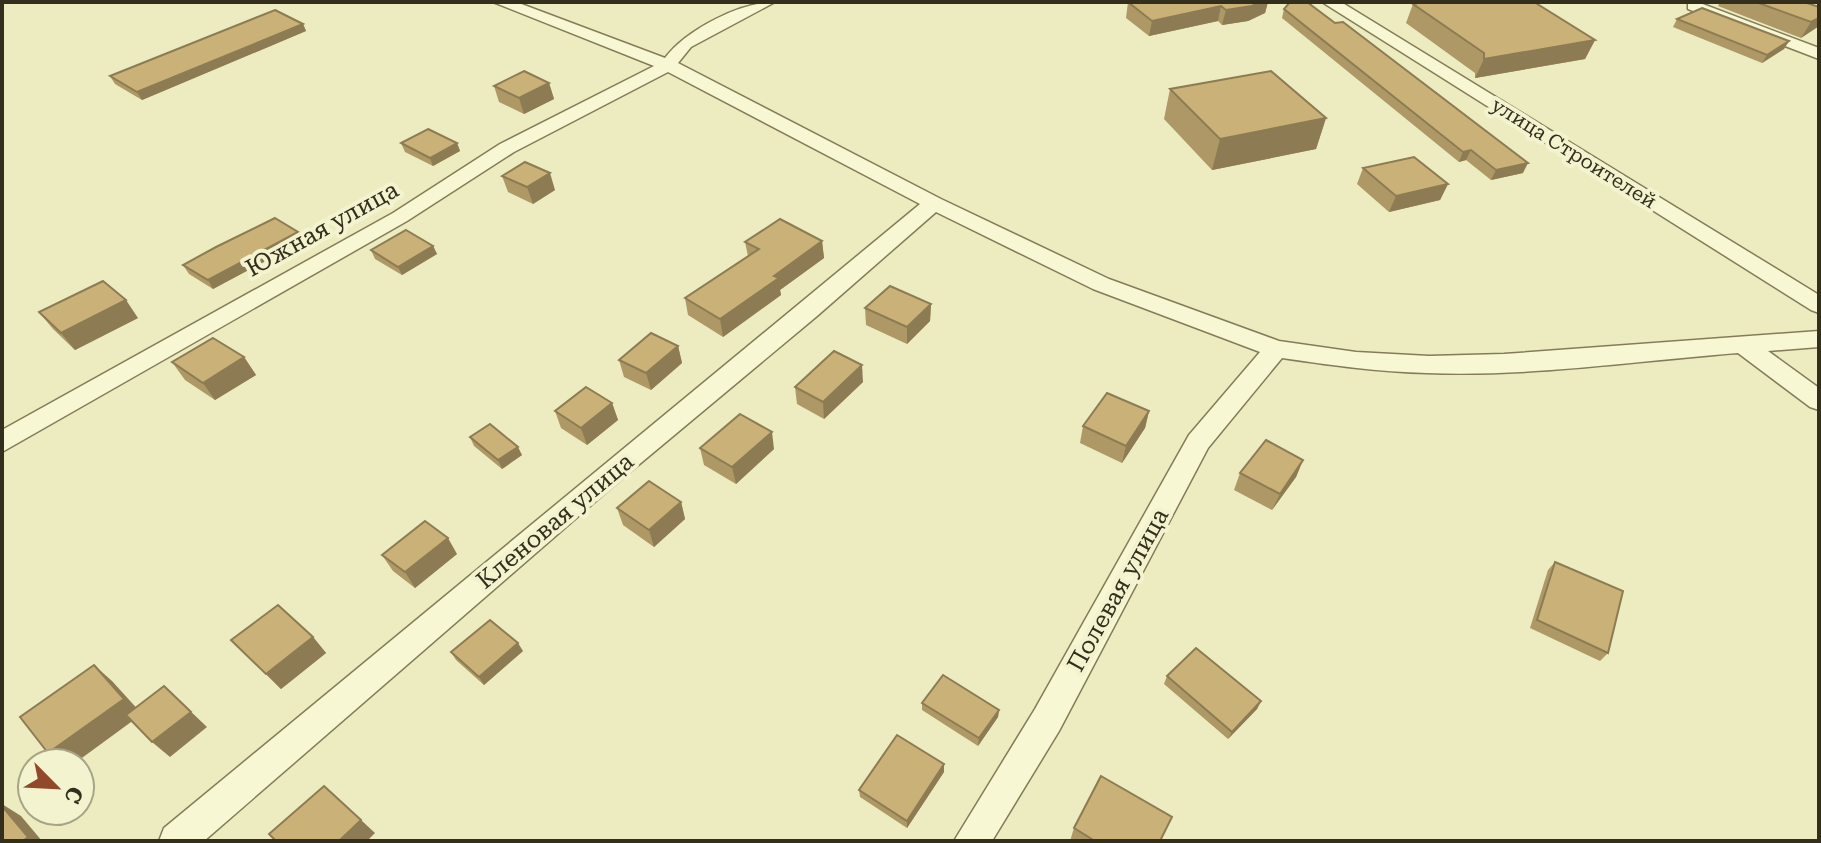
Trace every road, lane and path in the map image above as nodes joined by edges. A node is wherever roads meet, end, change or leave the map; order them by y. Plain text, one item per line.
1 (501, 2) edge
2 (767, 2) edge
3 (1330, 2) edge
4 (1694, 6) dead end
5 (544, 10) edge
6 (1819, 54) edge
7 (668, 65) junction
8 (934, 203) junction
9 (1819, 305) edge
10 (1819, 339) edge
11 (1740, 343) junction
12 (1276, 349) junction
13 (1819, 401) edge
14 (2, 442) edge
15 (177, 841) edge
16 (972, 841) edge

1 - 5 street
2 - 7 street, Южная улица
3 - 9 street, улица Строителей
4 - 6 street
5 - 7 street
7 - 8 street
7 - 14 street, Южная улица
8 - 12 street
8 - 15 street, Кленовая улица
10 - 11 street
11 - 12 street
11 - 13 street
12 - 16 street, Полевая улица

